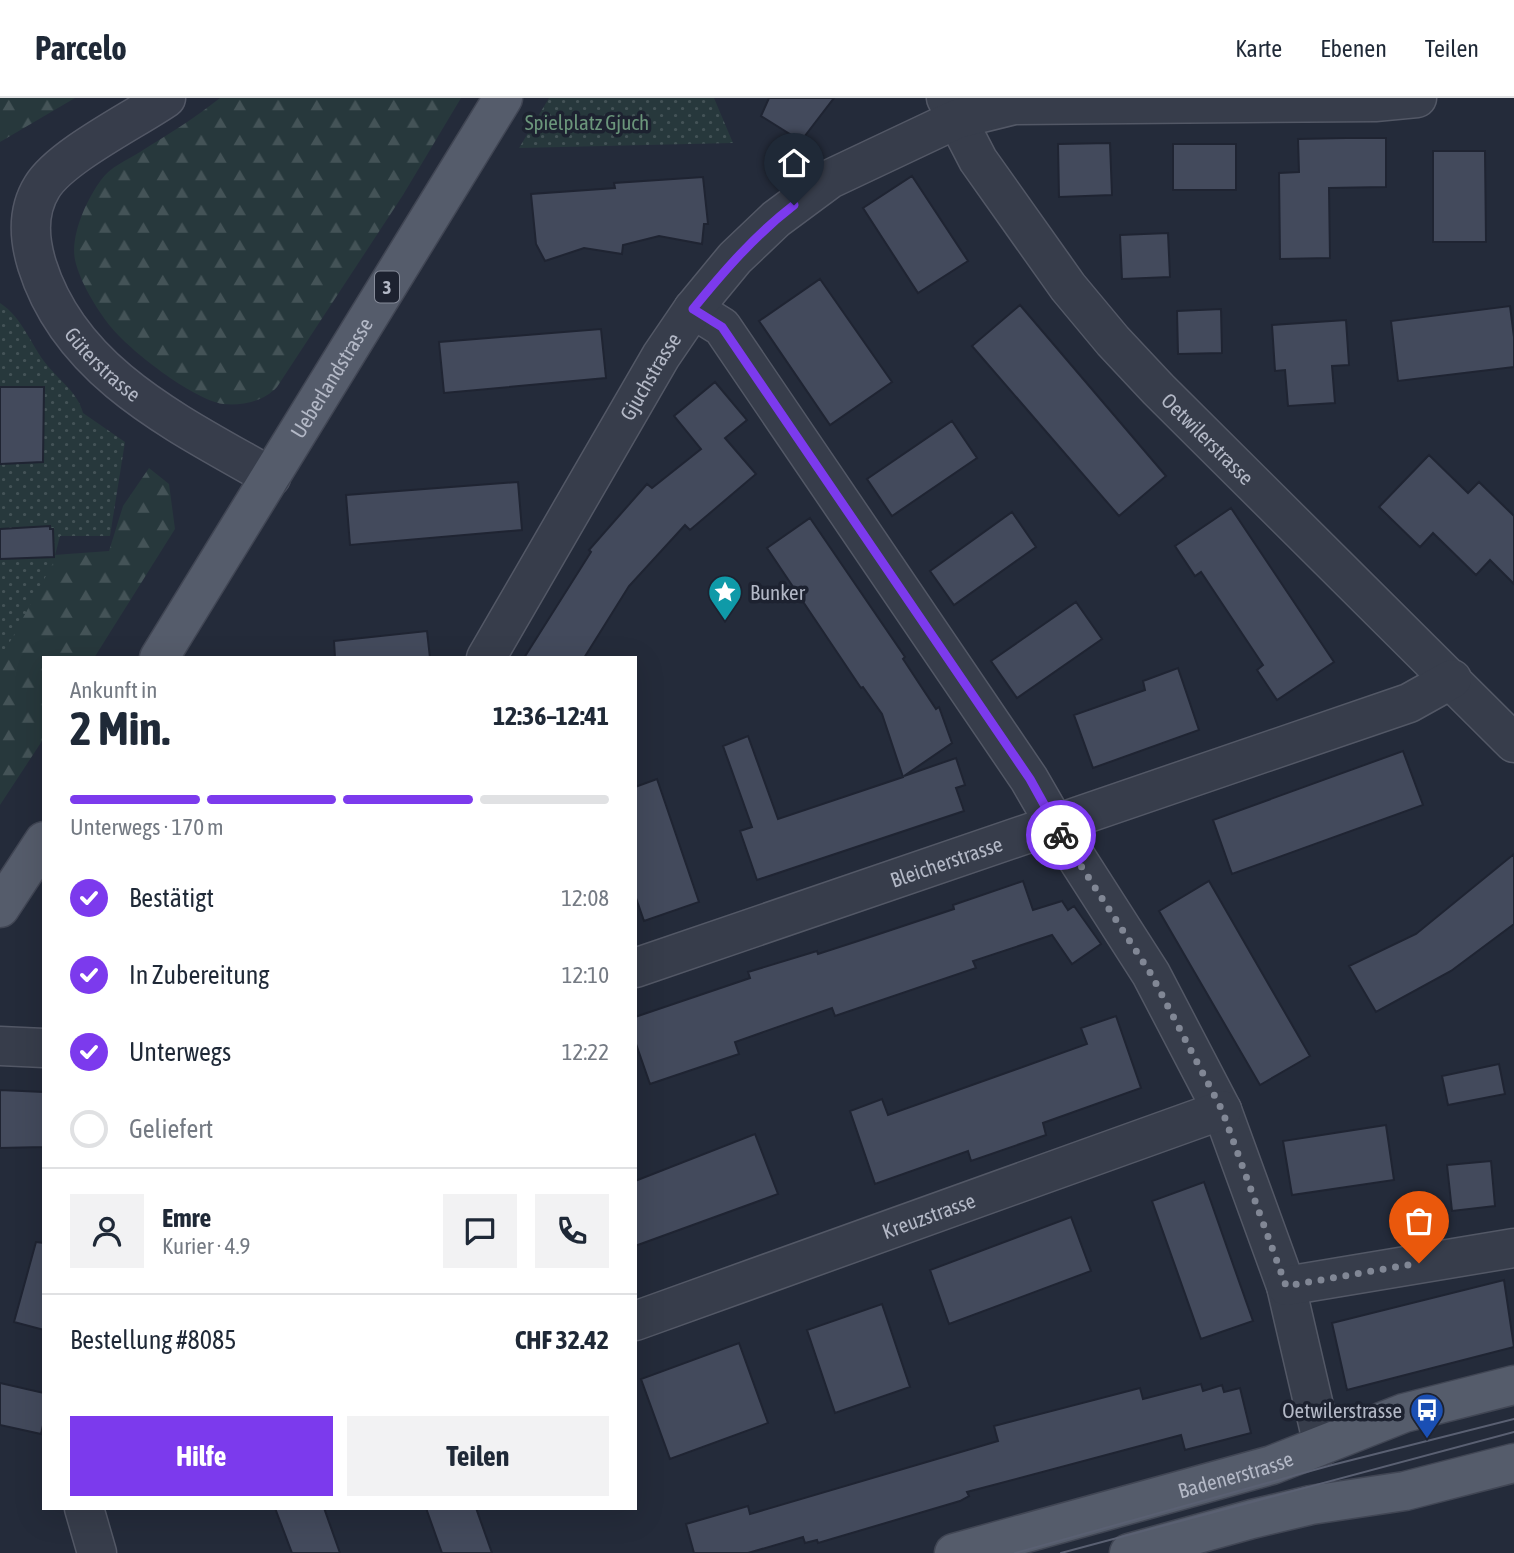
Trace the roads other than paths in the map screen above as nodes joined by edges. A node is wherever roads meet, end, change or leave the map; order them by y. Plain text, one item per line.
1 (166, 98) edge
2 (503, 98) edge
3 (1417, 98) edge
4 (951, 109) edge
5 (15, 215) edge
6 (693, 309) junction
7 (271, 477) junction
8 (160, 656) edge
9 (486, 656) edge
10 (1452, 679) junction
11 (1508, 724) edge
12 (1055, 824) junction
13 (42, 844) edge
14 (0, 908) edge
15 (637, 967) edge
16 (0, 1046) edge
17 (42, 1048) edge
18 (1222, 1110) junction
19 (1514, 1248) edge
20 (1286, 1286) junction
21 (637, 1320) edge
22 (1514, 1385) edge
23 (1323, 1445) junction
24 (1514, 1463) edge
25 (1362, 1498) junction
26 (86, 1510) edge
27 (97, 1553) edge
28 (954, 1553) edge
29 (1129, 1553) edge

1 - 5 street
2 - 7 main road, Ueberlandstrasse / 3
3 - 4 street, Gjuchstrasse
4 - 6 street, Gjuchstrasse
4 - 10 street, Oetwilerstrasse
5 - 7 street, Güterstrasse
6 - 9 street, Gjuchstrasse
6 - 12 street
7 - 8 main road, Ueberlandstrasse / 3
10 - 11 street, Oetwilerstrasse
10 - 12 street, Bleicherstrasse
12 - 15 street, Bleicherstrasse
12 - 18 street
13 - 14 main road
16 - 17 street
18 - 20 street
18 - 21 street, Kreuzstrasse
19 - 20 street
20 - 23 street
22 - 23 main road, Badenerstrasse
23 - 25 main road
23 - 28 main road, Badenerstrasse
24 - 25 main road
25 - 29 main road
26 - 27 street

